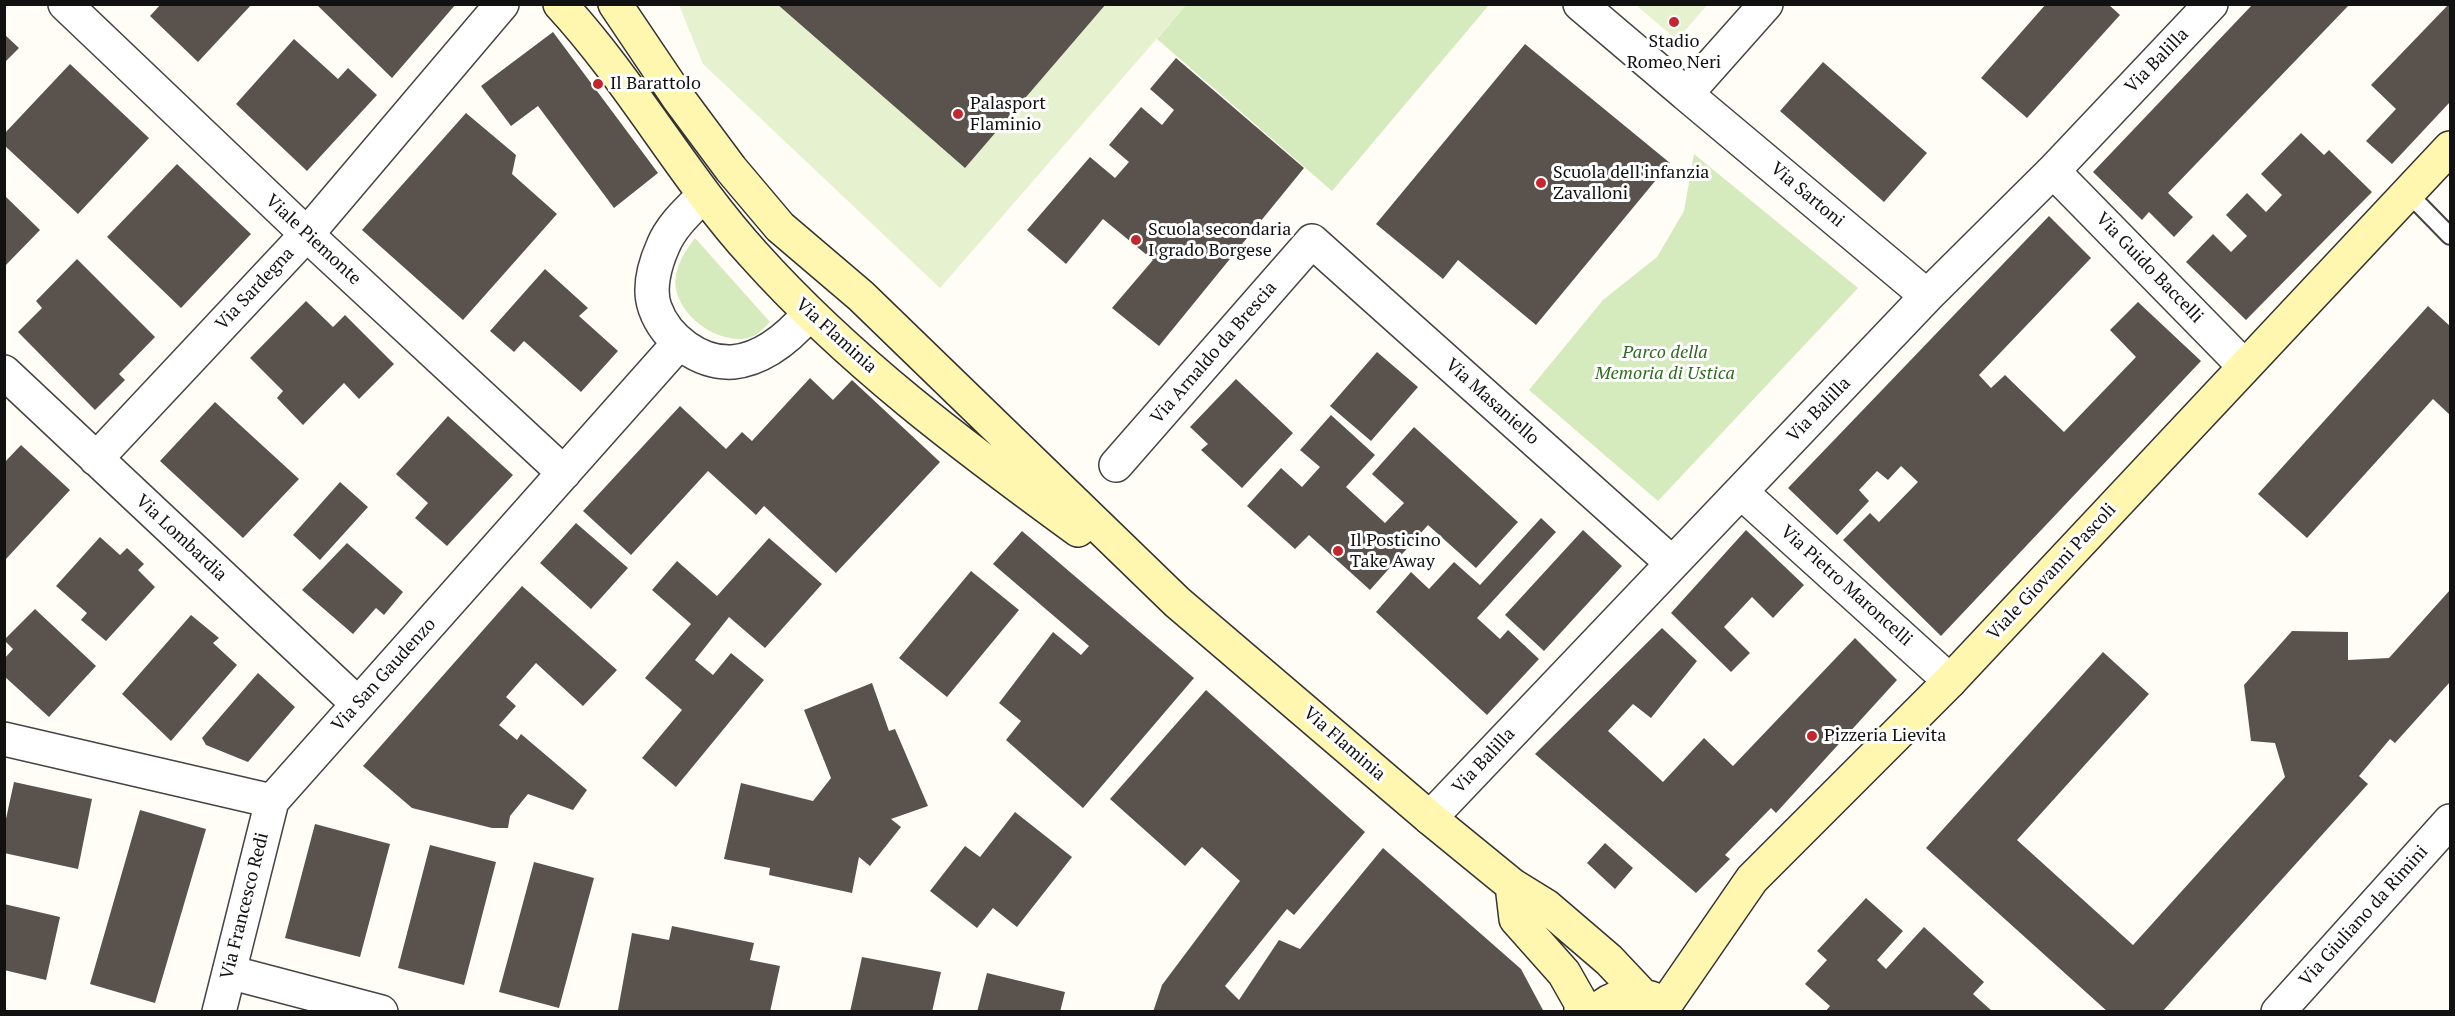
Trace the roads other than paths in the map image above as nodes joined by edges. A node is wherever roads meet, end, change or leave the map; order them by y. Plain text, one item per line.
1 (65, 4) edge
2 (502, 4) edge
3 (561, 4) edge
4 (615, 4) edge
5 (1580, 4) edge
6 (1766, 4) edge
7 (2211, 4) edge
8 (1686, 94) junction
9 (2451, 148) edge
10 (2053, 171) junction
11 (2408, 193) junction
12 (704, 196) junction
13 (307, 234) junction
14 (2451, 236) edge
15 (1312, 241) joint
16 (1927, 296) junction
17 (809, 314) junction
18 (679, 343) junction
19 (2244, 366) junction
20 (4, 372) edge
21 (96, 459) junction
22 (1116, 465) dead end
23 (564, 472) junction
24 (1742, 492) junction
25 (1672, 563) junction
26 (1177, 602) junction
27 (1950, 681) junction
28 (358, 704) junction
29 (4, 739) edge
30 (272, 801) junction
31 (1430, 818) junction
32 (2451, 821) edge
33 (1512, 885) junction
34 (229, 972) junction
35 (1660, 1004) edge
36 (219, 1011) edge
37 (381, 1011) edge
38 (1581, 1011) edge
39 (1596, 1011) edge
40 (2278, 1011) edge

1 - 13 street, Viale Piemonte
2 - 13 street, Via Sardegna
3 - 12 street, Via Flaminia
4 - 26 street, Via Flaminia
5 - 8 street
6 - 8 street
7 - 10 street, Via Balilla
8 - 16 street, Via Sartoni
9 - 11 street, Viale Giovanni Pascoli
10 - 16 street, Via Balilla
10 - 19 street, Via Guido Baccelli
11 - 14 lane
11 - 19 street, Viale Giovanni Pascoli
12 - 17 street, Via Flaminia
12 - 18 street
13 - 21 street, Via Sardegna
13 - 23 street, Viale Piemonte
15 - 22 street, Via Arnaldo da Brescia
15 - 25 street, Via Masaniello
16 - 24 street, Via Balilla
17 - 18 street
17 - 26 street, Via Flaminia
18 - 23 street, Via San Gaudenzo
19 - 27 street, Viale Giovanni Pascoli
20 - 21 street, Via Lombardia
21 - 28 street, Via Lombardia
23 - 28 street, Via San Gaudenzo
24 - 25 street, Via Balilla
24 - 27 street, Via Pietro Maroncelli
25 - 31 street, Via Balilla
26 - 31 street, Via Flaminia
27 - 35 street, Viale Giovanni Pascoli
28 - 30 street, Via San Gaudenzo
29 - 30 street
30 - 34 street, Via Francesco Redi
31 - 33 street, Via Flaminia
32 - 40 street, Via Giuliano da Rimini
33 - 35 street, Via Flaminia
33 - 38 street
34 - 36 street, Via Francesco Redi
34 - 37 street
35 - 39 street

